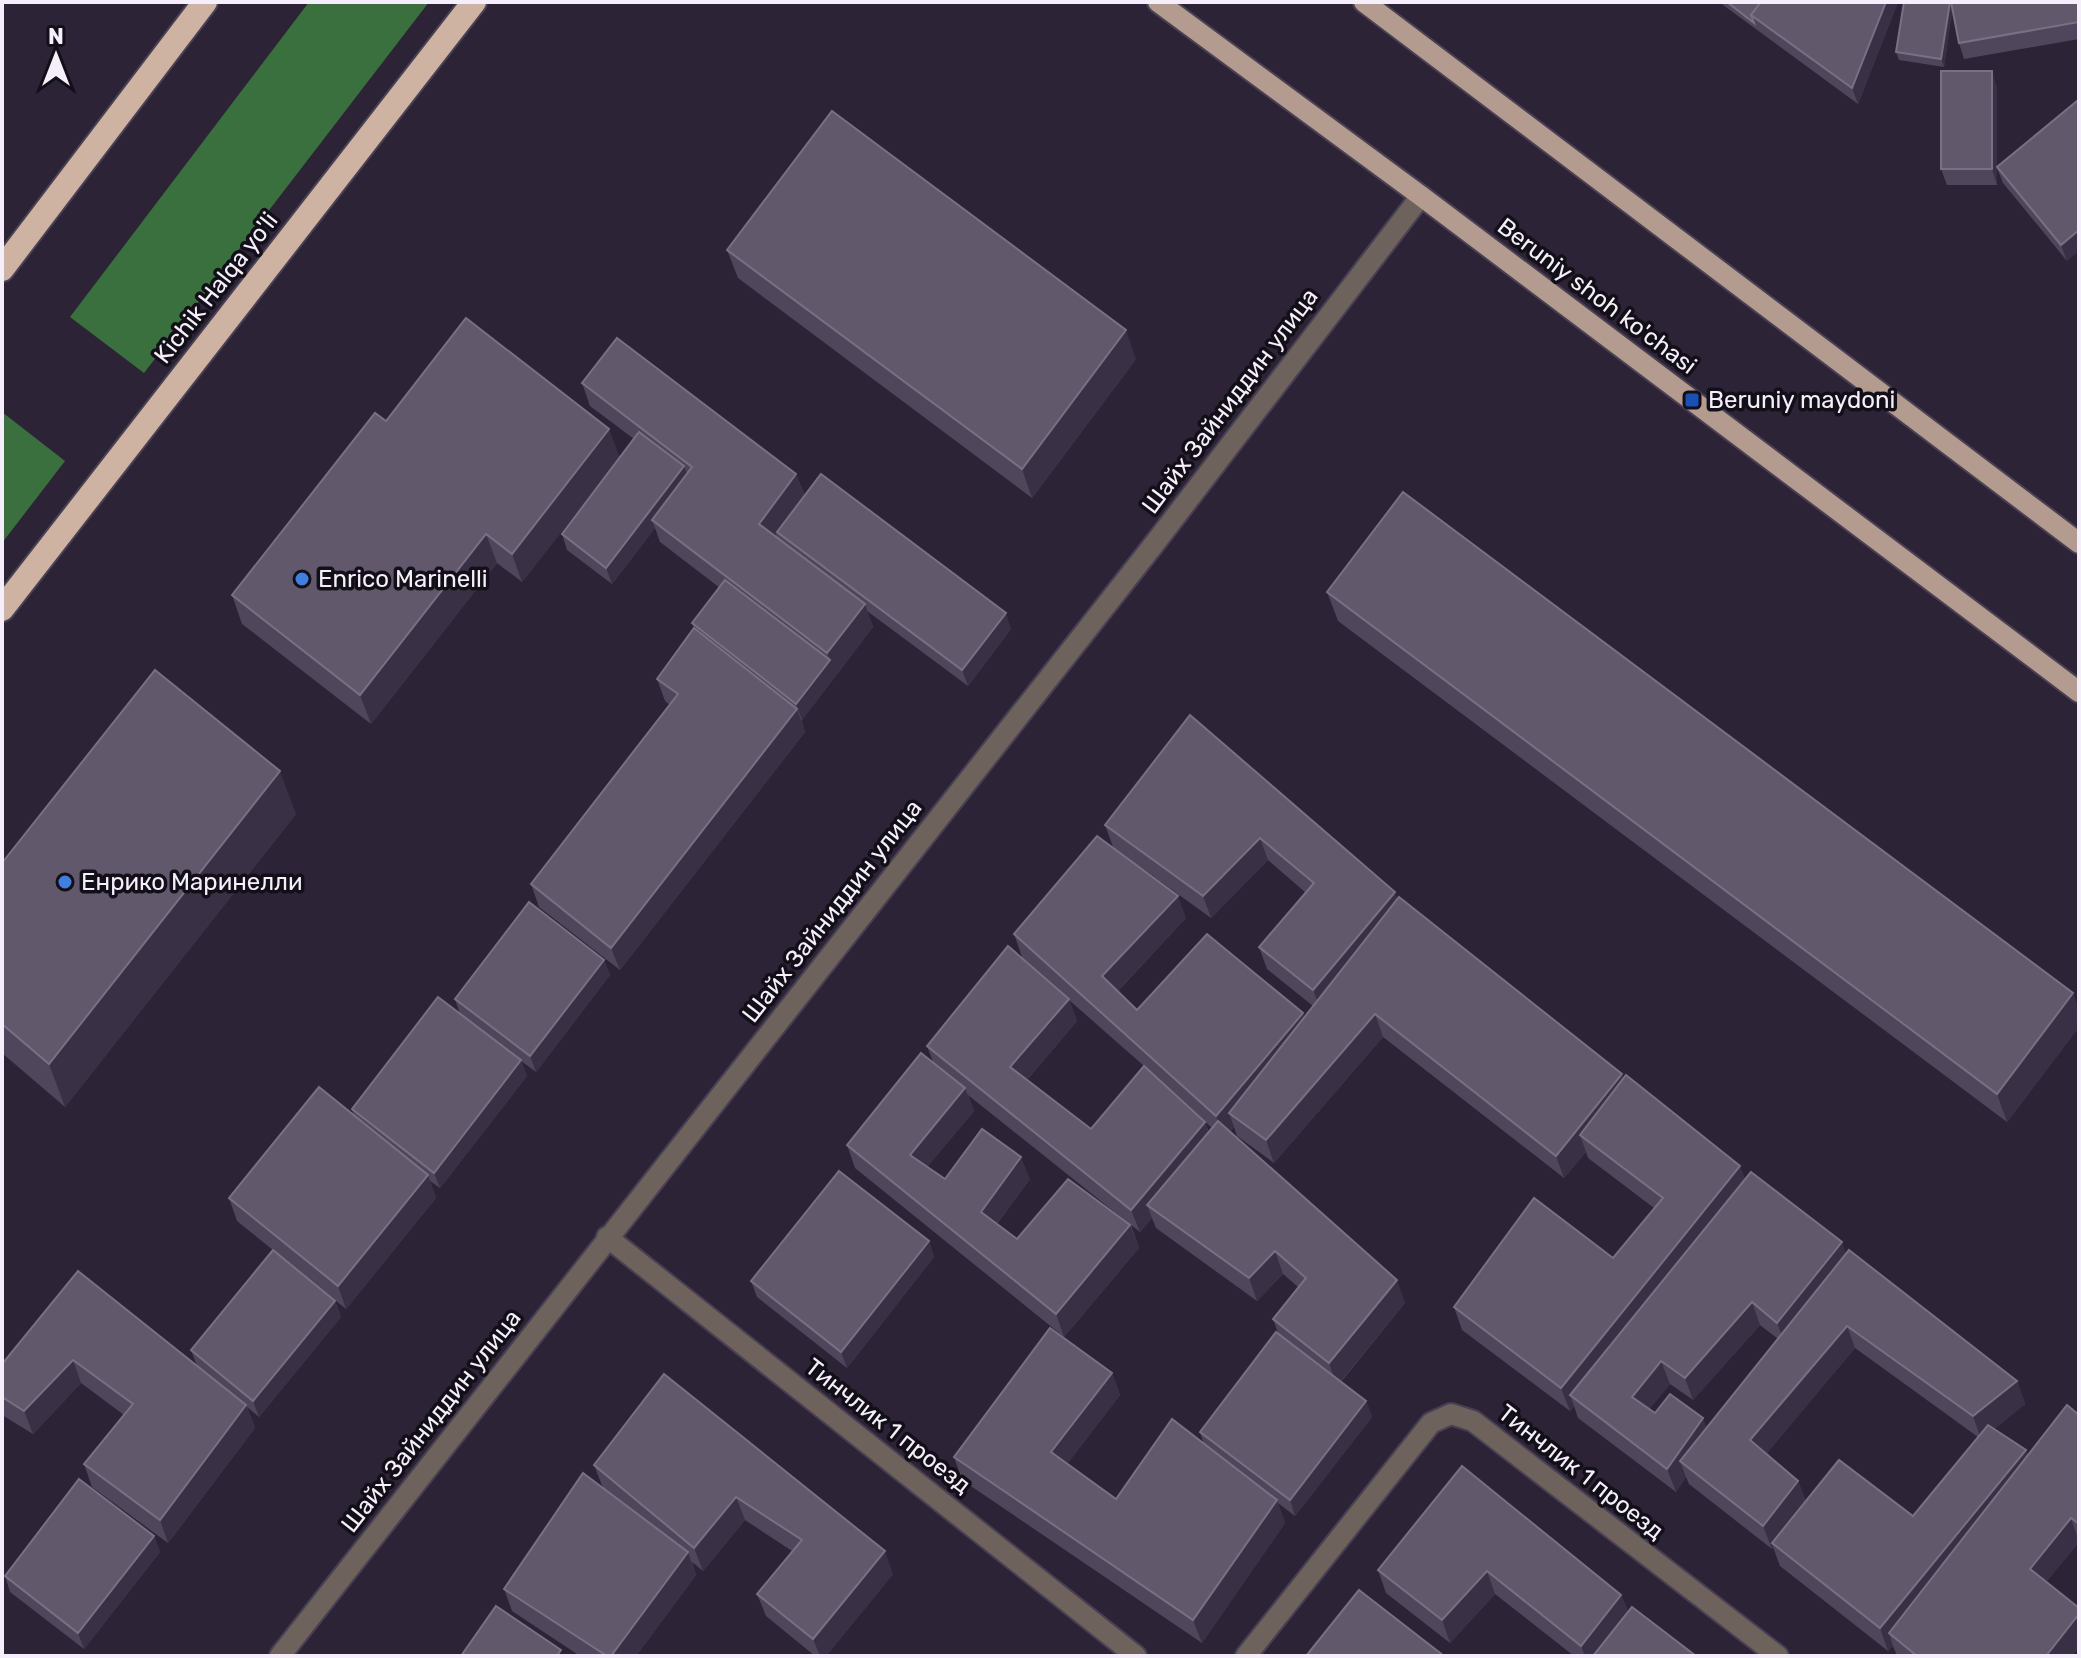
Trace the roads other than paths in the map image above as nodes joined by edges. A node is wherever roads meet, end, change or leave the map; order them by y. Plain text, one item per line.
1 (205, 2) edge
2 (474, 2) edge
3 (1158, 2) edge
4 (1364, 2) edge
5 (1421, 196) junction
6 (2, 269) edge
7 (2079, 543) edge
8 (2, 609) edge
9 (2079, 692) edge
10 (607, 1237) junction
11 (280, 1656) edge
12 (1136, 1656) edge
13 (1246, 1656) edge
14 (1778, 1656) edge

1 - 6 highway
2 - 8 highway, Kichik Halqa yo'li
3 - 5 main road, Beruniy shoh ko'chasi
4 - 7 main road
5 - 9 main road, Beruniy shoh ko'chasi
5 - 10 street, Шайх Зайниддин улица
10 - 11 street, Шайх Зайниддин улица
10 - 12 street, Тинчлик 1 проезд
13 - 14 street, Тинчлик 1 проезд

